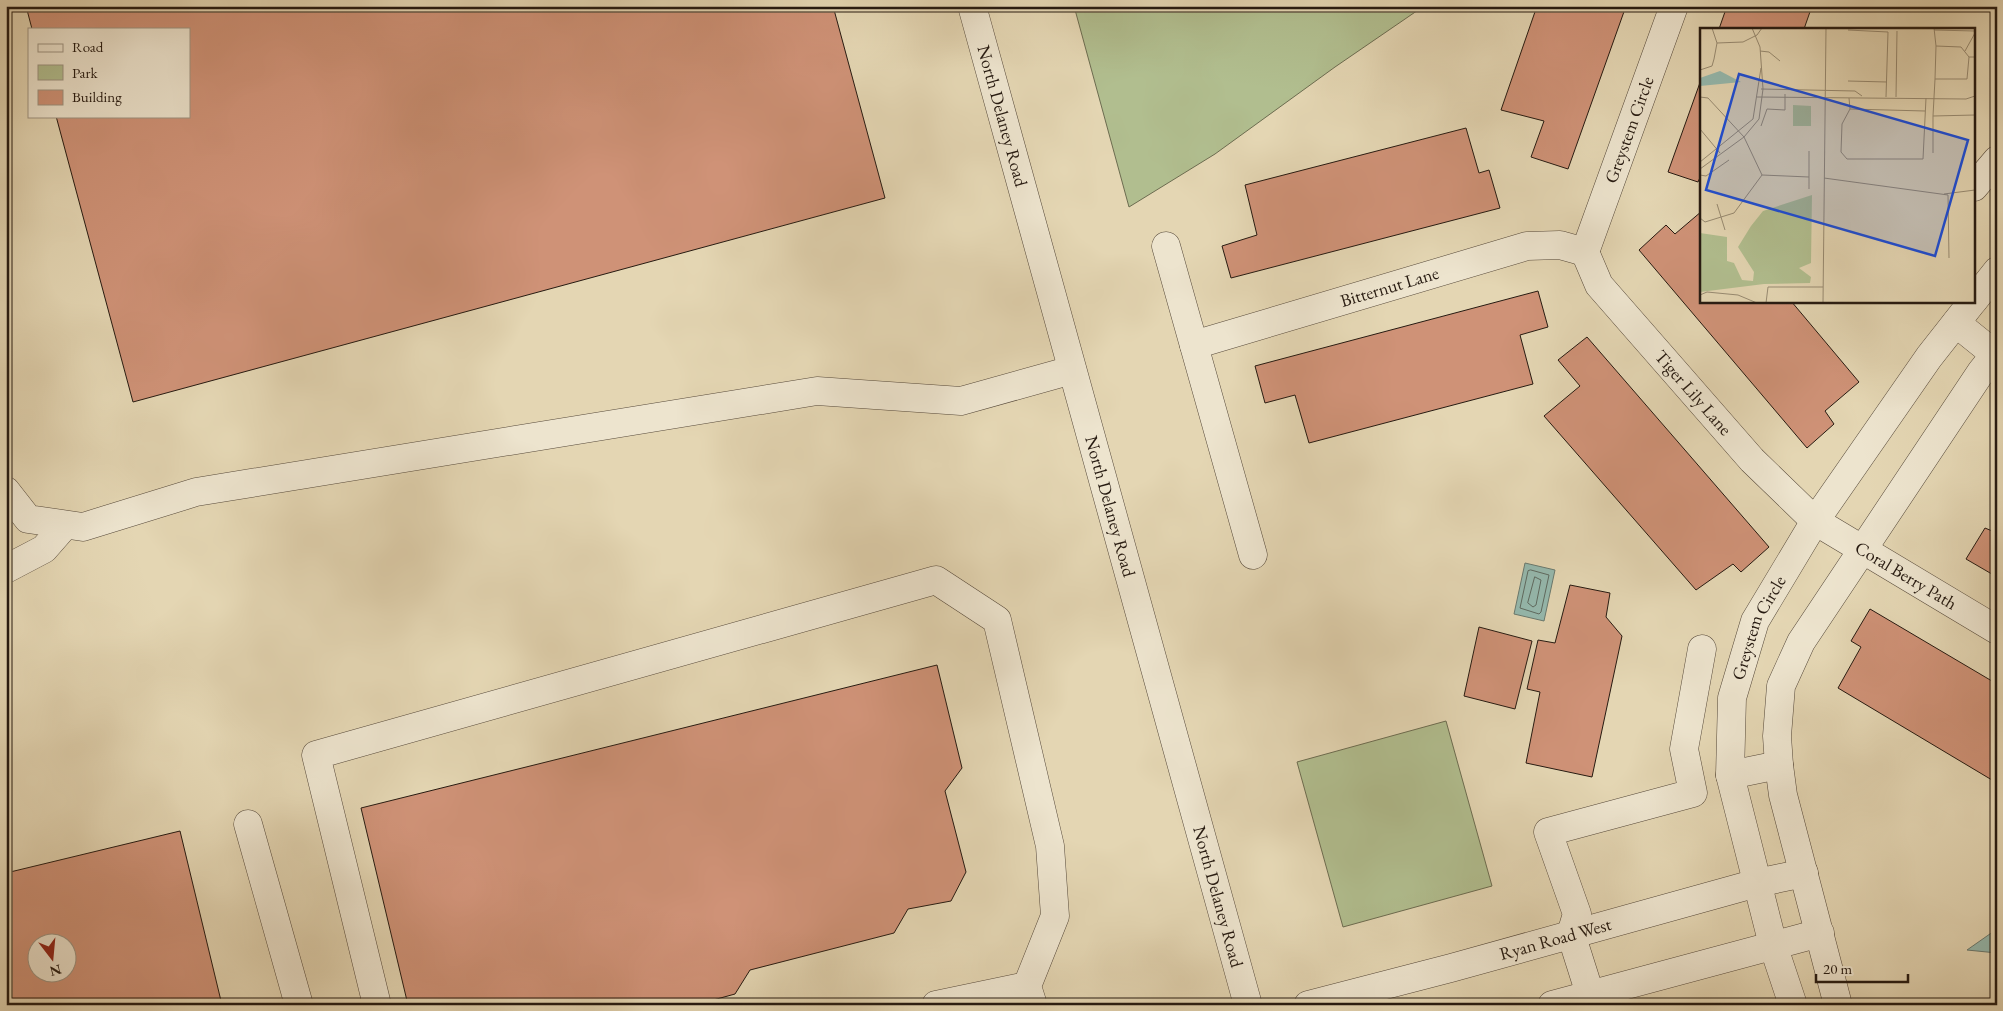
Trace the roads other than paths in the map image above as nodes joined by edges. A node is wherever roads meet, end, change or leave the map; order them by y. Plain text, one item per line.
1 (972, 6) edge
2 (1674, 6) edge
3 (1997, 160) edge
4 (1976, 185) edge
5 (1166, 246) dead end
6 (1585, 252) junction
7 (1997, 271) edge
8 (1976, 297) edge
9 (1972, 302) edge
10 (1956, 323) junction
11 (1194, 345) junction
12 (1996, 354) edge
13 (1072, 370) junction
14 (6, 491) edge
15 (1816, 521) junction
16 (65, 525) junction
17 (1863, 550) junction
18 (1253, 555) dead end
19 (6, 569) edge
20 (1997, 630) edge
21 (1702, 649) dead end
22 (1779, 765) junction
23 (1730, 775) junction
24 (248, 824) dead end
25 (1804, 873) junction
26 (1757, 883) junction
27 (1820, 933) junction
28 (1571, 934) junction
29 (1773, 945) junction
30 (1590, 994) junction
31 (1030, 995) edge
32 (299, 1005) edge
33 (377, 1005) edge
34 (936, 1005) edge
35 (1248, 1005) edge
36 (1308, 1005) edge
37 (1552, 1005) edge
38 (1793, 1005) edge
39 (1838, 1005) edge

1 - 13 street, North Delaney Road
2 - 6 street, Greystem Circle
3 - 4 street
5 - 11 street
6 - 11 street, Bitternut Lane
6 - 15 street, Tiger Lily Lane
7 - 8 street, Greystem Circle
9 - 10 street, Greystem Circle
10 - 12 street
10 - 15 street, Greystem Circle
11 - 18 street
12 - 17 street
13 - 16 street
13 - 35 street, North Delaney Road
14 - 16 street
15 - 17 street, Coral Berry Path
15 - 23 street, Greystem Circle
16 - 19 street
17 - 20 street, Coral Berry Path
17 - 22 street
21 - 28 street
22 - 23 street
22 - 25 street
23 - 26 street, Greystem Circle
24 - 32 street
25 - 26 street, Ryan Road West
25 - 27 street
26 - 28 street, Ryan Road West
26 - 29 street, Greystem Circle
27 - 29 street
27 - 39 street
28 - 30 street
28 - 36 street, Ryan Road West
29 - 30 street
29 - 38 street, Greystem Circle
30 - 37 street
31 - 33 street
31 - 34 street

